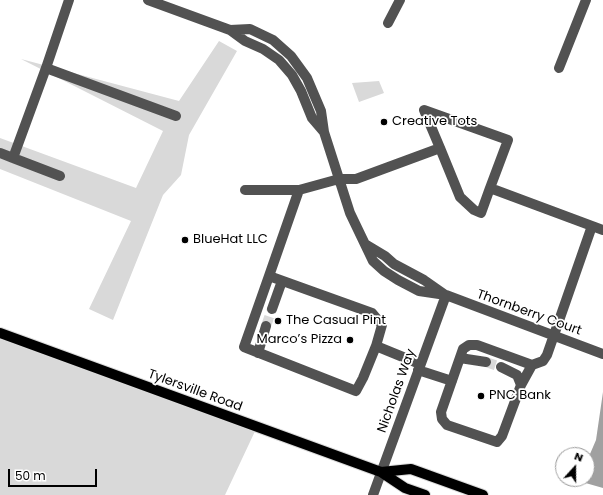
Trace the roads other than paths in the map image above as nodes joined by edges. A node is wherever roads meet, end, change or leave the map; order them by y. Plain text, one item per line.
1 (69, 0) edge
2 (148, 0) edge
3 (400, 0) edge
4 (586, 0) edge
5 (388, 23) dead end
6 (46, 68) junction
7 (559, 68) dead end
8 (176, 116) dead end
9 (440, 148) junction
10 (0, 153) edge
11 (13, 158) junction
12 (60, 176) dead end
13 (339, 179) junction
14 (490, 188) junction
15 (245, 190) dead end
16 (299, 190) junction
17 (592, 226) junction
18 (603, 230) edge
19 (270, 276) junction
20 (282, 281) junction
21 (446, 295) junction
22 (272, 309) tunnel mouth
23 (266, 326) tunnel mouth
24 (0, 333) edge
25 (554, 336) junction
26 (376, 346) junction
27 (258, 353) junction
28 (603, 354) edge
29 (460, 358) junction
30 (486, 362) tunnel mouth
31 (532, 366) junction
32 (419, 367) junction
33 (501, 367) tunnel mouth
34 (452, 381) junction
35 (521, 384) junction
36 (381, 472) junction
37 (373, 495) edge
38 (425, 495) edge
39 (483, 495) edge

1 - 6 street
2 - 13 street, Thornberry Court
3 - 5 street
4 - 7 street
6 - 8 street
6 - 11 street
9 - 13 street
9 - 14 street
9 - 14 street
10 - 11 street
11 - 12 street
13 - 16 street
13 - 21 street, Thornberry Court
14 - 17 street
15 - 16 street
16 - 19 street
17 - 18 street
17 - 25 street
19 - 20 street
19 - 27 street
20 - 22 street
20 - 26 street
21 - 25 street, Thornberry Court
21 - 32 street, Nicholas Way
23 - 27 street
24 - 36 main road, Tylersville Road
25 - 28 street, Thornberry Court
25 - 31 street
26 - 27 street
26 - 32 street
29 - 30 street
29 - 31 street
29 - 34 street
31 - 35 street
32 - 34 street
32 - 36 street, Nicholas Way
33 - 35 street
34 - 35 street
36 - 37 street, Nicholas Way
36 - 38 main road, Tylersville Road
36 - 39 main road, Tylersville Road

